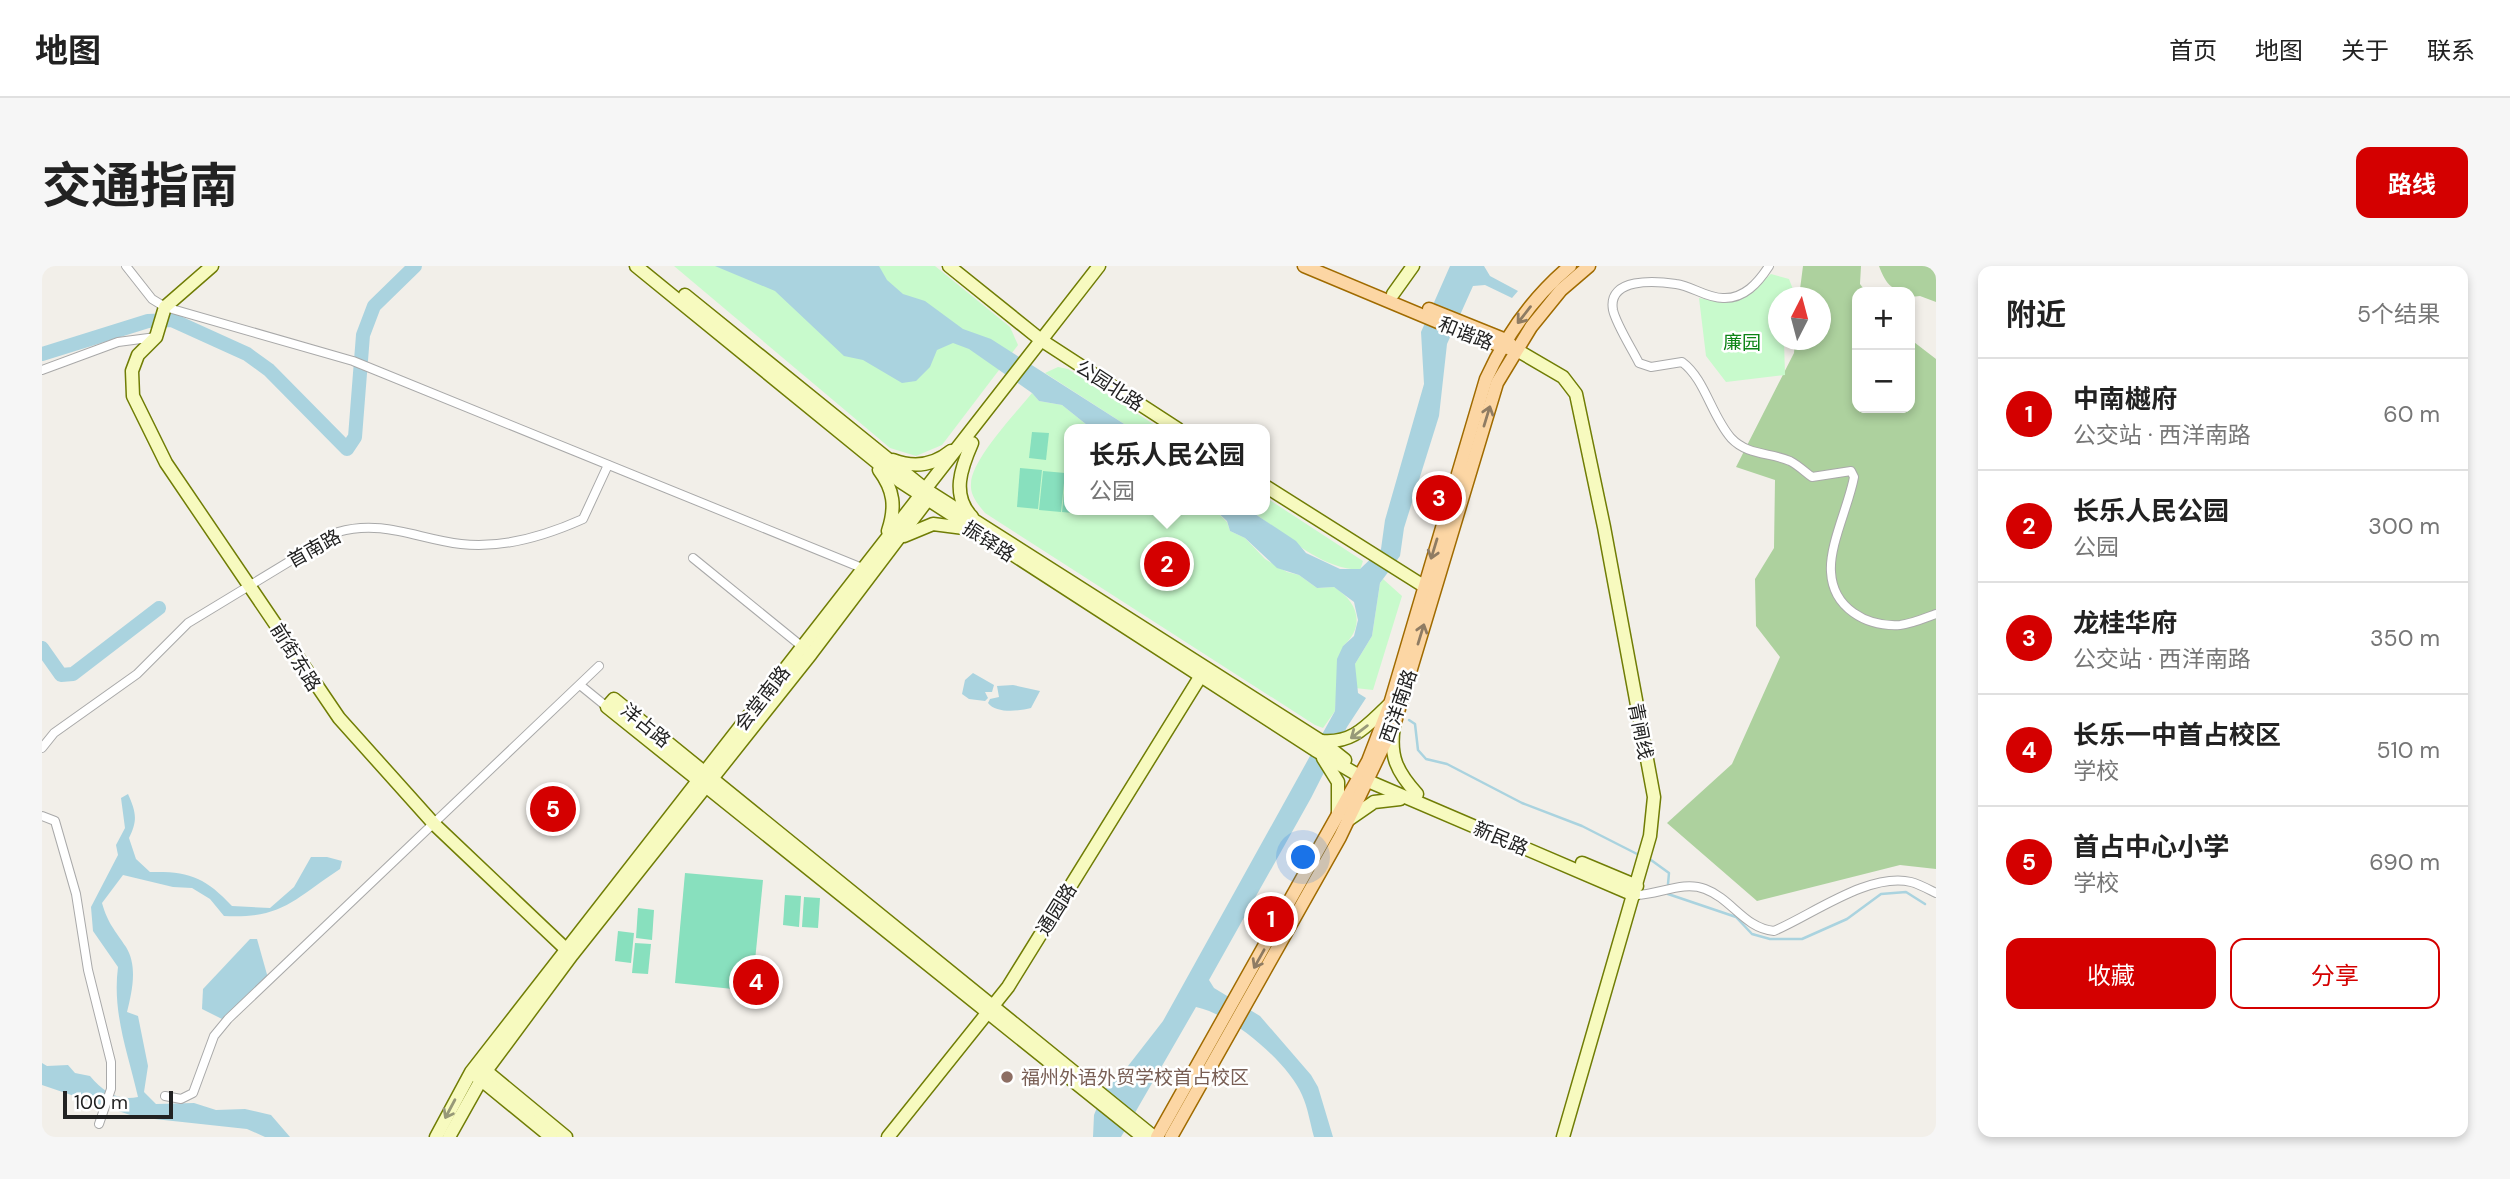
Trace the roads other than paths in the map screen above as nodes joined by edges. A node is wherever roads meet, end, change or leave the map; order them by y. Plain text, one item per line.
1 (126, 266) edge
2 (212, 266) edge
3 (636, 266) edge
4 (649, 266) edge
5 (949, 266) edge
6 (1099, 266) edge
7 (1109, 266) edge
8 (1304, 266) edge
9 (1325, 266) edge
10 (1413, 266) edge
11 (1570, 266) edge
12 (1589, 266) edge
13 (1769, 266) edge
14 (1394, 294) junction
15 (164, 310) junction
16 (1427, 313) junction
17 (156, 337) junction
18 (1045, 342) junction
19 (1507, 345) junction
20 (42, 370) edge
21 (1170, 424) edge
22 (968, 441) junction
23 (873, 453) junction
24 (608, 465) junction
25 (1270, 489) edge
26 (926, 495) junction
27 (977, 529) junction
28 (890, 543) junction
29 (693, 558) dead end
30 (869, 570) junction
31 (251, 585) junction
32 (1422, 586) junction
33 (1936, 614) edge
34 (806, 650) junction
35 (599, 666) dead end
36 (1207, 675) junction
37 (580, 685) junction
38 (1390, 704) junction
39 (607, 707) joint
40 (1395, 722) junction
41 (1318, 746) junction
42 (42, 748) edge
43 (1366, 776) junction
44 (704, 779) junction
45 (1413, 797) junction
46 (42, 816) edge
47 (1343, 819) junction
48 (434, 824) junction
49 (1635, 890) junction
50 (1936, 893) edge
51 (569, 952) junction
52 (994, 1011) junction
53 (1230, 1023) junction
54 (479, 1072) junction
55 (165, 1096) dead end
56 (99, 1124) dead end
57 (1138, 1130) edge
58 (436, 1137) edge
59 (449, 1137) edge
60 (551, 1137) edge
61 (566, 1137) edge
62 (888, 1137) edge
63 (898, 1137) edge
64 (1156, 1137) edge
65 (1171, 1137) edge
66 (1563, 1137) edge

1 - 15 street
2 - 15 main road
3 - 23 main road, 振铎路
4 - 23 main road, 振铎路
5 - 18 main road, 公园北路
6 - 18 main road, 会堂南路
7 - 18 main road, 会堂南路
8 - 16 main road, 和谐路
9 - 14 main road, 和谐路
10 - 14 main road
11 -> 19 main road, 西洋南路
12 - 19 main road, 西洋南路
13 - 33 street
14 - 16 main road, 和谐路
15 - 17 main road, 前街东路
15 - 24 street
16 - 19 main road, 和谐路
17 - 20 street
17 - 31 main road, 前街东路
18 - 21 main road, 公园北路
18 - 22 main road, 会堂南路
19 -> 32 main road, 西洋南路
40 -> 19 main road, 西洋南路
19 - 49 main road, 青闸线
22 - 23 main road
22 - 26 main road, 会堂南路
22 - 27 main road
23 - 26 main road, 振铎路
23 - 28 main road
24 - 30 street
24 - 31 street, 首南路
25 - 32 main road
26 - 27 main road, 振铎路
26 - 28 main road, 会堂南路
27 - 28 main road
27 - 36 main road, 振铎路
28 - 30 main road, 会堂南路
29 - 34 street
30 - 34 main road, 会堂南路
31 - 42 street, 首南路
31 - 48 main road, 前街东路
32 - 38 main road, 西洋南路
34 - 44 main road, 会堂南路
35 - 37 street
36 - 41 main road, 振铎路
36 - 52 main road, 通园路
37 - 39 street
37 - 48 street
38 -> 41 main road
38 - 43 main road, 西洋南路
39 - 44 main road, 洋占路
40 - 43 main road, 西洋南路
40 - 45 main road
41 - 43 main road, 振铎路
41 - 47 main road
43 - 45 main road, 新民路
43 - 47 main road, 西洋南路
44 - 51 main road, 会堂南路
44 - 52 main road, 洋占路
45 - 47 main road
45 - 49 main road, 新民路
46 - 56 street
47 - 53 main road, 西洋南路
48 - 51 main road, 前街东路
48 - 55 street
49 - 50 street
49 - 66 main road, 青闸线
51 - 54 main road, 会堂南路
52 - 57 main road, 洋占路
52 - 62 main road, 通园路
52 - 63 main road, 通园路
53 - 64 main road, 西洋南路
53 - 65 main road, 西洋南路
54 -> 58 main road, 会堂南路
54 - 59 main road, 会堂南路
54 - 60 main road
54 - 61 main road
57 - 64 main road, 洋占路

